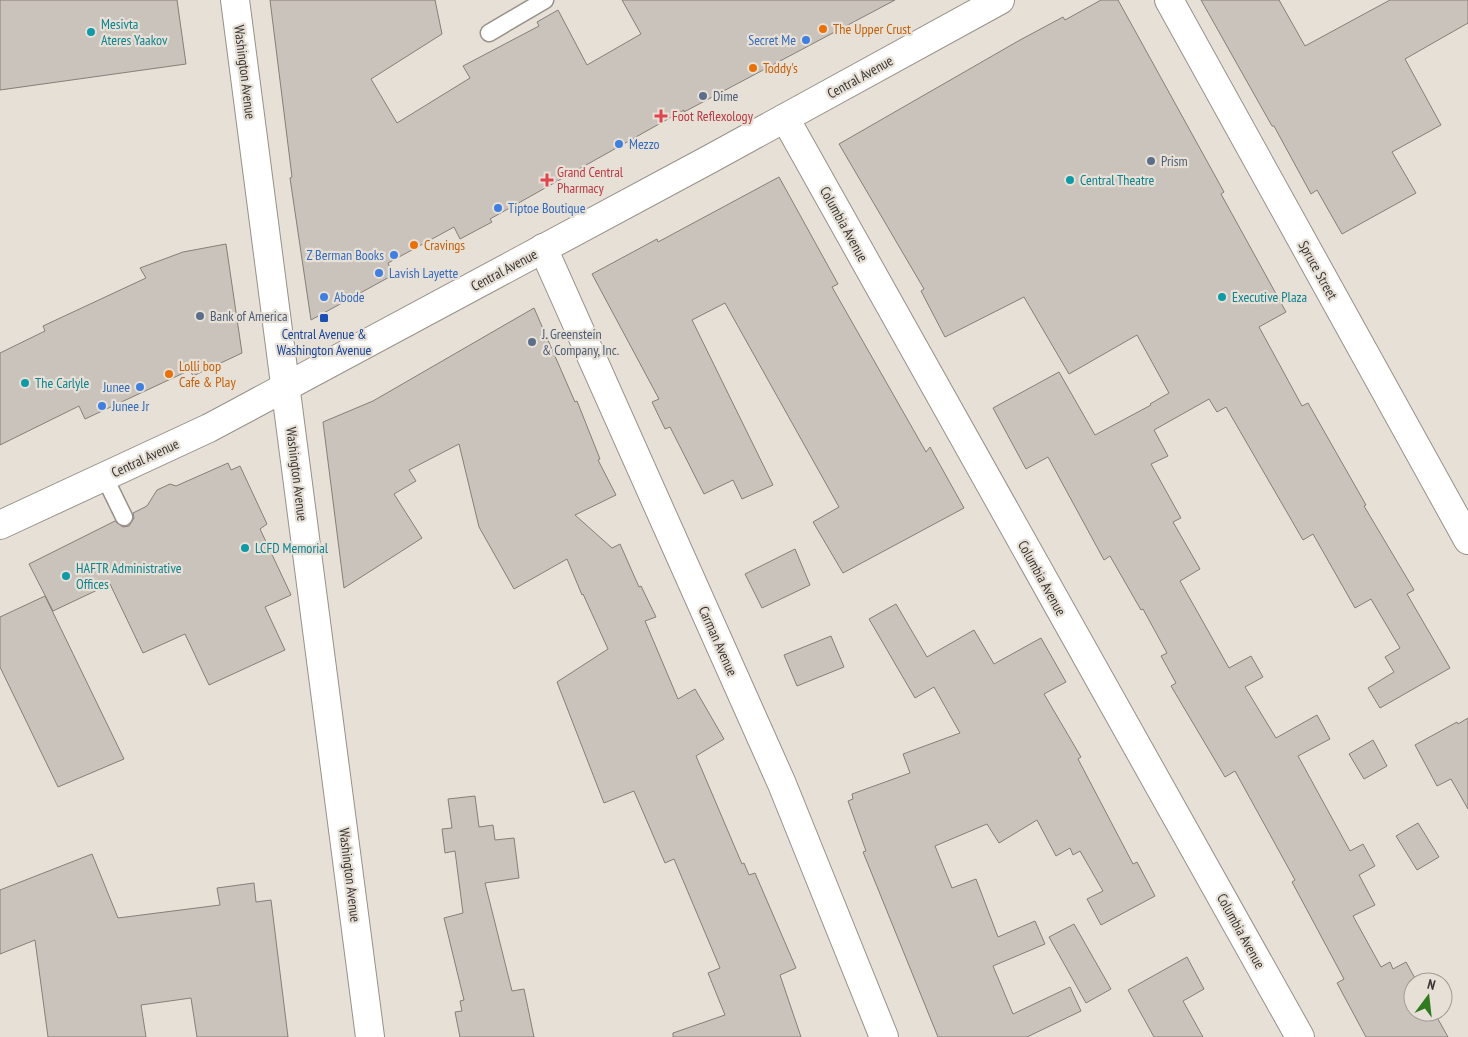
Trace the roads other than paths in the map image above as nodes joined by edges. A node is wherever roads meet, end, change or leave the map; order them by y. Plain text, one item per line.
1 (235, 0) edge
2 (545, 0) edge
3 (1000, 0) edge
4 (1169, 0) edge
5 (489, 34) dead end
6 (785, 118) junction
7 (543, 248) junction
8 (286, 387) junction
9 (104, 476) junction
10 (124, 517) dead end
11 (0, 525) edge
12 (1468, 540) edge
13 (370, 1037) edge
14 (884, 1037) edge
15 (1300, 1037) edge

1 - 8 street, Washington Avenue
2 - 5 lane
3 - 6 street, Central Avenue
4 - 12 street, Spruce Street
6 - 7 street, Central Avenue
6 - 15 street, Columbia Avenue
7 - 8 street, Central Avenue
7 - 14 street, Carman Avenue
8 - 9 street, Central Avenue
8 - 13 street, Washington Avenue
9 - 10 lane
9 - 11 street, Central Avenue

